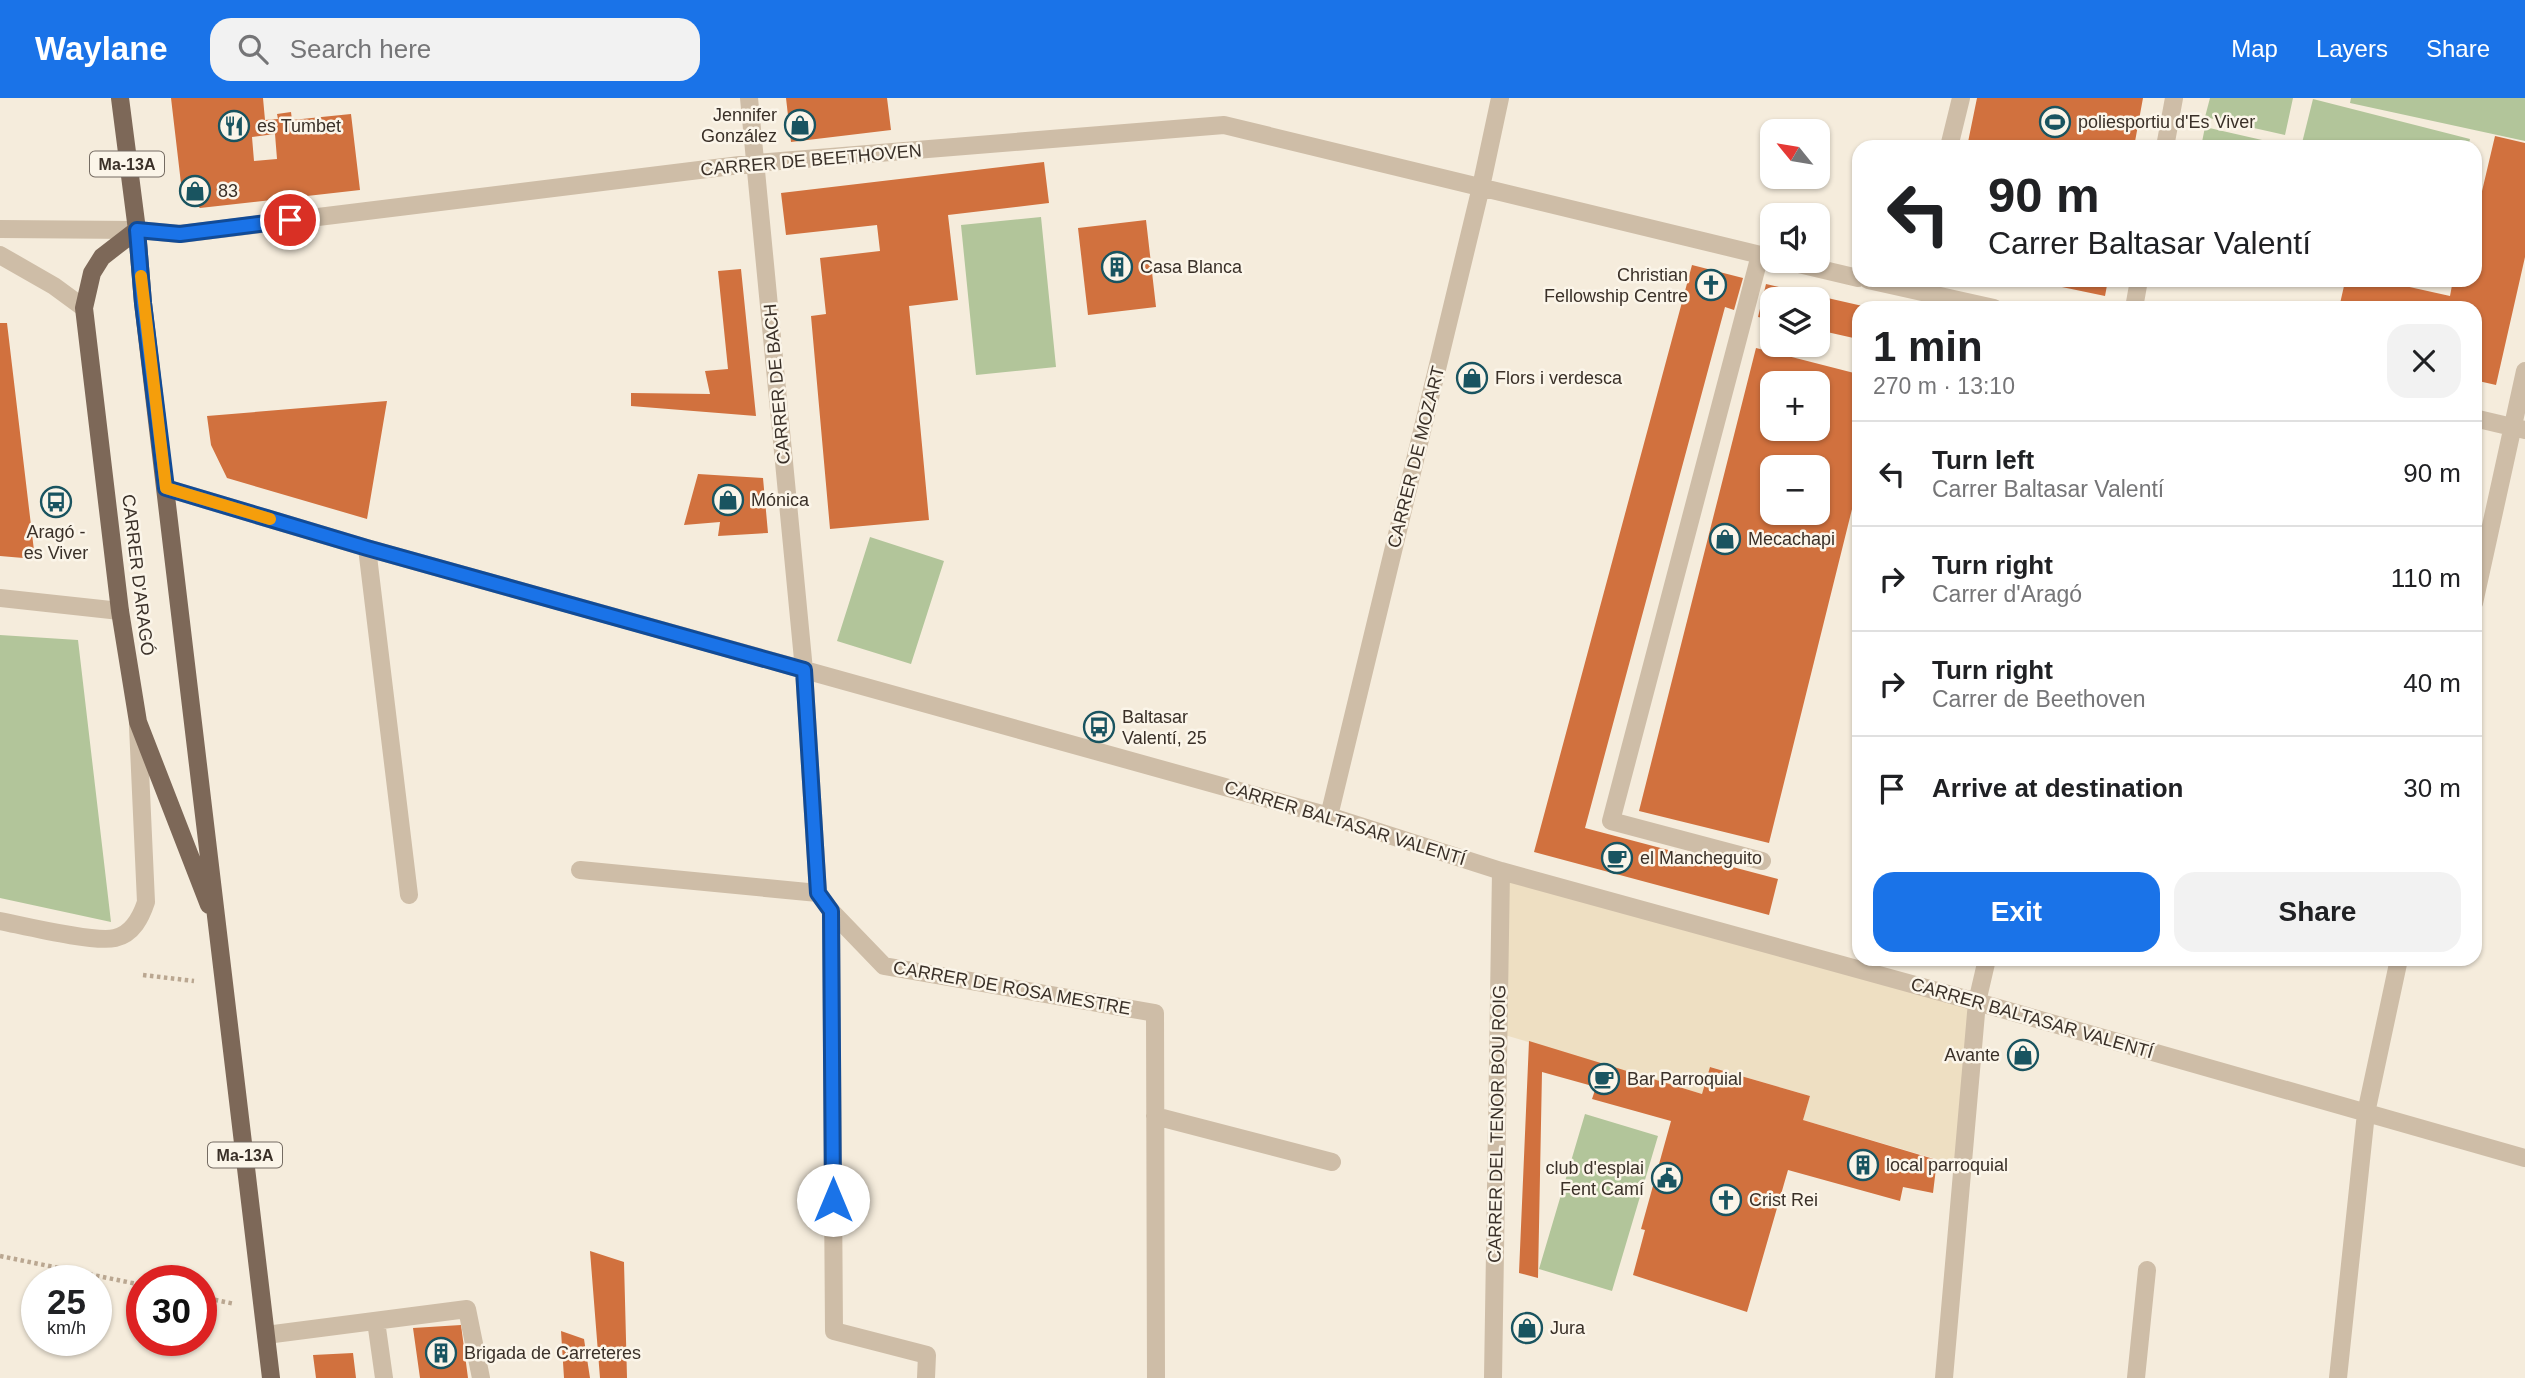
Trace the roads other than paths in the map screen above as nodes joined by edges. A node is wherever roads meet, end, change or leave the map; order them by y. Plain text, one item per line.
1 (120, 98) edge
2 (749, 98) edge
3 (1500, 98) edge
4 (1961, 98) edge
5 (2174, 98) edge
6 (1951, 140) edge
7 (2166, 140) edge
8 (756, 163) junction
9 (1481, 187) junction
10 (0, 229) edge
11 (137, 230) junction
12 (0, 255) edge
13 (1760, 255) edge
14 (1830, 271) edge
15 (1761, 273) edge
16 (1852, 277) edge
17 (1921, 287) edge
18 (1970, 301) edge
19 (84, 308) junction
20 (2525, 371) edge
21 (2482, 420) edge
22 (2518, 429) edge
23 (166, 488) junction
24 (367, 548) junction
25 (2482, 571) edge
26 (0, 598) edge
27 (120, 611) junction
28 (804, 670) junction
29 (138, 722) junction
30 (1329, 816) junction
31 (1762, 861) dead end
32 (580, 870) dead end
33 (1501, 871) junction
34 (818, 893) junction
35 (409, 895) dead end
36 (831, 911) junction
37 (0, 921) edge
38 (219, 931) junction
39 (1985, 966) edge
40 (2398, 966) edge
41 (1977, 1002) junction
42 (2366, 1113) junction
43 (1155, 1116) junction
44 (2525, 1158) edge
45 (1332, 1162) dead end
46 (2147, 1270) dead end
47 (376, 1321) junction
48 (265, 1335) junction
49 (271, 1378) edge
50 (384, 1378) edge
51 (481, 1378) edge
52 (926, 1378) edge
53 (1156, 1378) edge
54 (1493, 1378) edge
55 (1944, 1378) edge
56 (2136, 1378) edge
57 (2338, 1378) edge

1 - 11 main road, CARRER D'ARAGÓ / Ma-13A
2 - 8 street, CARRER DE BACH
3 - 9 street, CARRER DE MOZART
4 - 6 street
5 - 7 street
8 - 9 street, CARRER DE BEETHOVEN
8 - 11 street, CARRER DE BEETHOVEN
8 - 28 street, CARRER DE BACH
9 - 13 street, CARRER DE BEETHOVEN
9 - 30 street, CARRER DE MOZART
10 - 11 street, CARRER DE BEETHOVEN
11 - 19 main road, CARRER D'ARAGÓ
11 - 23 main road, CARRER D'ARAGÓ / Ma-13A
12 - 19 street
14 - 16 street
15 - 31 street
17 - 18 street
19 - 27 main road, CARRER D'ARAGÓ
20 - 22 street
21 - 22 street
22 - 25 street
23 - 24 street, CARRER BALTASAR VALENTÍ
23 - 38 main road, CARRER D'ARAGÓ / Ma-13A
24 - 28 street, CARRER BALTASAR VALENTÍ
24 - 35 street
26 - 27 street
27 - 29 main road, CARRER D'ARAGÓ
28 - 30 street, CARRER BALTASAR VALENTÍ
28 - 34 street
29 - 37 street
29 - 38 main road, CARRER D'ARAGÓ
30 - 33 street, CARRER BALTASAR VALENTÍ
32 - 34 street
33 - 41 street, CARRER BALTASAR VALENTÍ
33 - 54 street, CARRER DEL TENOR BOU ROIG
34 - 36 street, CARRER DE ROSA MESTRE
36 - 43 street, CARRER DE ROSA MESTRE
36 - 52 street
38 - 48 main road, CARRER D'ARAGÓ / Ma-13A
39 - 41 street
40 - 42 street
41 - 42 street, CARRER BALTASAR VALENTÍ
41 - 55 street
42 - 44 street, CARRER BALTASAR VALENTÍ
42 - 57 street
43 - 45 street
43 - 53 street, CARRER DE ROSA MESTRE
46 - 56 street
47 - 48 street
47 - 50 street
47 - 51 street
48 - 49 main road, CARRER D'ARAGÓ / Ma-13A

